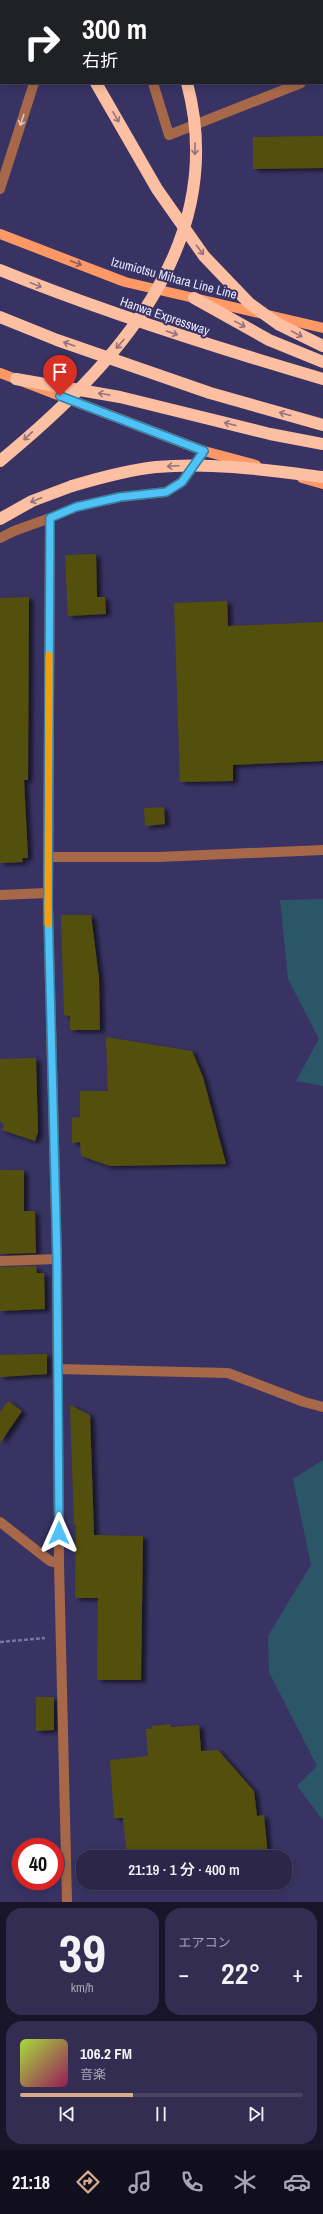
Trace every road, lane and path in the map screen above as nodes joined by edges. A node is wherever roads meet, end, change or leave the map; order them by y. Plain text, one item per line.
1 (34, 84) edge
2 (97, 84) edge
3 (153, 84) edge
4 (187, 84) edge
5 (299, 84) edge
6 (0, 189) edge
7 (0, 234) edge
8 (0, 270) edge
9 (194, 298) junction
10 (0, 317) edge
11 (323, 328) edge
12 (323, 346) edge
13 (323, 362) edge
14 (0, 372) edge
15 (16, 379) junction
16 (323, 379) edge
17 (323, 425) edge
18 (323, 444) edge
19 (204, 451) junction
20 (0, 461) edge
21 (323, 477) edge
22 (323, 484) edge
23 (50, 518) junction
24 (0, 519) edge
25 (0, 538) edge
26 (323, 850) edge
27 (48, 857) junction
28 (47, 893) junction
29 (0, 895) edge
30 (57, 1259) junction
31 (0, 1262) edge
32 (58, 1369) junction
33 (323, 1407) edge
34 (0, 1522) edge
35 (59, 1563) junction
36 (61, 1637) junction
37 (0, 1642) edge
38 (68, 1902) edge

1 -> 6 street
2 -> 12 highway, bridge
3 - 5 street
4 -> 20 highway, bridge
7 -> 9 main road, Izumiotsu Mihara Line Line
8 -> 16 highway, Hanwa Expressway
9 - 11 main road, Izumiotsu Mihara Line Line
9 -> 13 highway
17 -> 10 highway
14 - 15 main road
18 -> 15 highway
15 - 19 main road
19 - 22 main road
19 - 23 street
21 -> 24 highway, bridge
23 - 25 street
23 - 27 street
26 - 27 street
27 - 28 street
28 - 29 street
28 - 30 street
30 - 31 street
30 - 32 street
32 - 33 street
32 - 35 street
34 - 35 street
35 - 36 street
36 - 37 path
36 - 38 street

